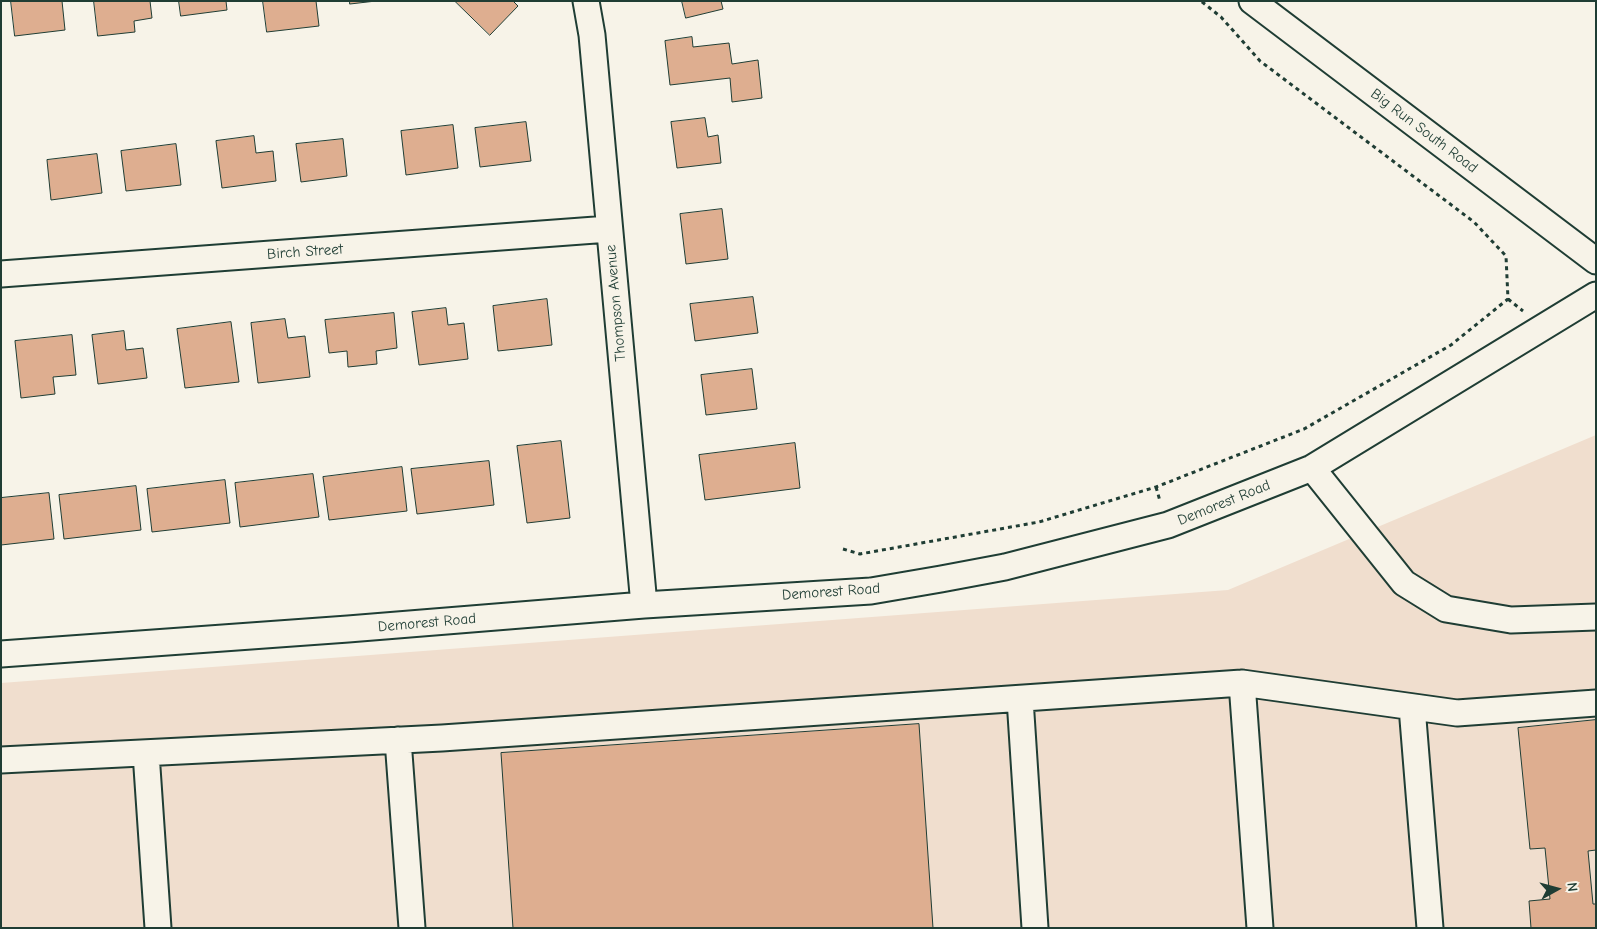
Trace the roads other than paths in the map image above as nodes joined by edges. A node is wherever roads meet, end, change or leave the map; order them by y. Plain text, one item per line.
1 (586, 1) edge
2 (1252, 1) edge
3 (609, 229) junction
4 (1596, 261) edge
5 (1, 274) edge
6 (1596, 296) edge
7 (1312, 468) junction
8 (644, 605) junction
9 (1596, 617) edge
10 (1, 654) edge
11 (1242, 684) junction
12 (1020, 699) junction
13 (1596, 703) edge
14 (1412, 707) junction
15 (398, 740) junction
16 (146, 753) junction
17 (1, 760) edge
18 (158, 928) edge
19 (412, 928) edge
20 (1036, 928) edge
21 (1260, 928) edge
22 (1430, 928) edge

1 - 3 street, Thompson Avenue
2 - 4 street, Big Run South Road
3 - 5 street, Birch Street
3 - 8 street, Thompson Avenue
6 - 7 street, Demorest Road
7 - 8 street, Demorest Road
7 - 9 street
8 - 10 street, Demorest Road
11 - 12 street
11 - 14 street
11 - 21 street
12 - 15 street
12 - 20 street
13 - 14 street
14 - 22 street
15 - 16 street
15 - 19 street
16 - 17 street
16 - 18 street

